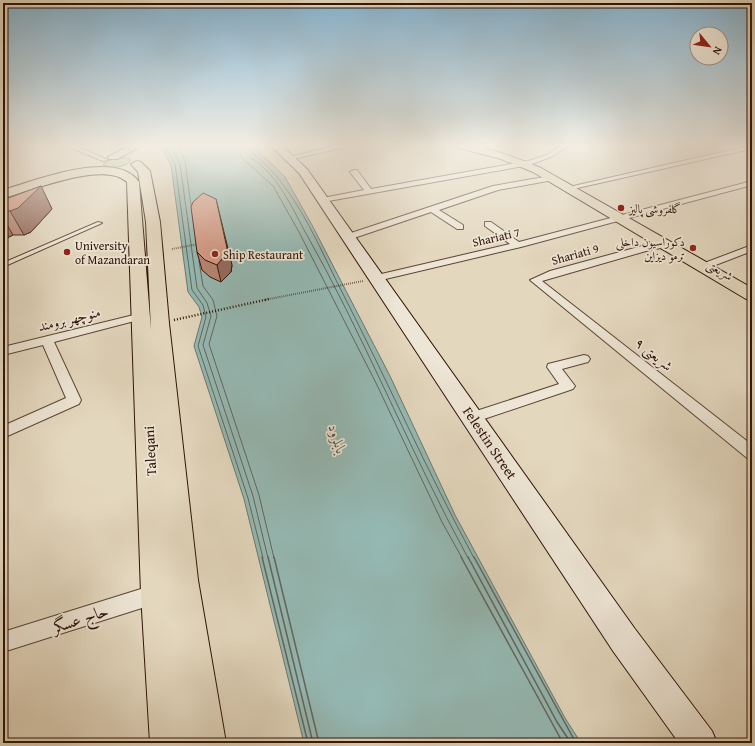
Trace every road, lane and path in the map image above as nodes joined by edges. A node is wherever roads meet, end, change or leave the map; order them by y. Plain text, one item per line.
1 (33, 181) edge
2 (47, 181) edge
3 (133, 181) edge
4 (135, 181) edge
5 (310, 181) edge
6 (361, 181) edge
7 (430, 181) edge
8 (535, 181) edge
9 (555, 181) edge
10 (561, 181) edge
11 (600, 181) edge
12 (752, 183) edge
13 (573, 187) junction
14 (3, 190) edge
15 (369, 192) junction
16 (3, 194) edge
17 (323, 200) junction
18 (432, 209) junction
19 (622, 217) junction
20 (100, 223) dead end
21 (488, 224) dead end
22 (460, 227) dead end
23 (348, 237) junction
24 (199, 244) edge
25 (518, 245) junction
26 (668, 245) junction
27 (752, 248) edge
28 (172, 249) dead end
29 (710, 264) junction
30 (3, 265) edge
31 (378, 278) junction
32 (355, 282) dead end
33 (752, 288) edge
34 (752, 295) edge
35 (142, 316) junction
36 (183, 318) dead end
37 (47, 340) junction
38 (3, 351) edge
39 (584, 359) dead end
40 (472, 418) junction
41 (3, 432) edge
42 (752, 454) edge
43 (157, 594) junction
44 (3, 642) edge
45 (169, 743) edge
46 (207, 743) edge
47 (700, 743) edge

1 - 14 main road
2 - 16 main road
3 - 35 main road, Taleqani
4 - 46 main road, Taleqani
5 - 17 main road, Felestin Street
6 - 15 street
7 - 15 street
8 - 18 street
9 - 19 main road
10 - 13 main road, شریعتی
11 - 13 street
12 - 19 street, Shariati 7
13 - 19 main road, شریعتی
15 - 17 street
17 - 23 main road, Felestin Street
18 - 22 street
18 - 23 street
19 - 25 street, Shariati 7
19 - 26 main road
19 - 29 main road, شریعتی
20 - 30 lane
21 - 25 street
23 - 31 main road, Felestin Street
24 - 28 path
25 - 31 street, Shariati 7
26 - 34 main road
26 - 42 street, Shariati 9
27 - 29 street
29 - 33 main road, شریعتی
31 - 40 main road, Felestin Street
32 - 36 path
35 - 37 street, منوچهر برومند
35 - 43 main road, Taleqani
37 - 38 street, منوچهر برومند
37 - 41 street
39 - 40 street
40 - 47 main road, Felestin Street
43 - 44 street, حاج عسگر
43 - 45 main road, Taleqani

